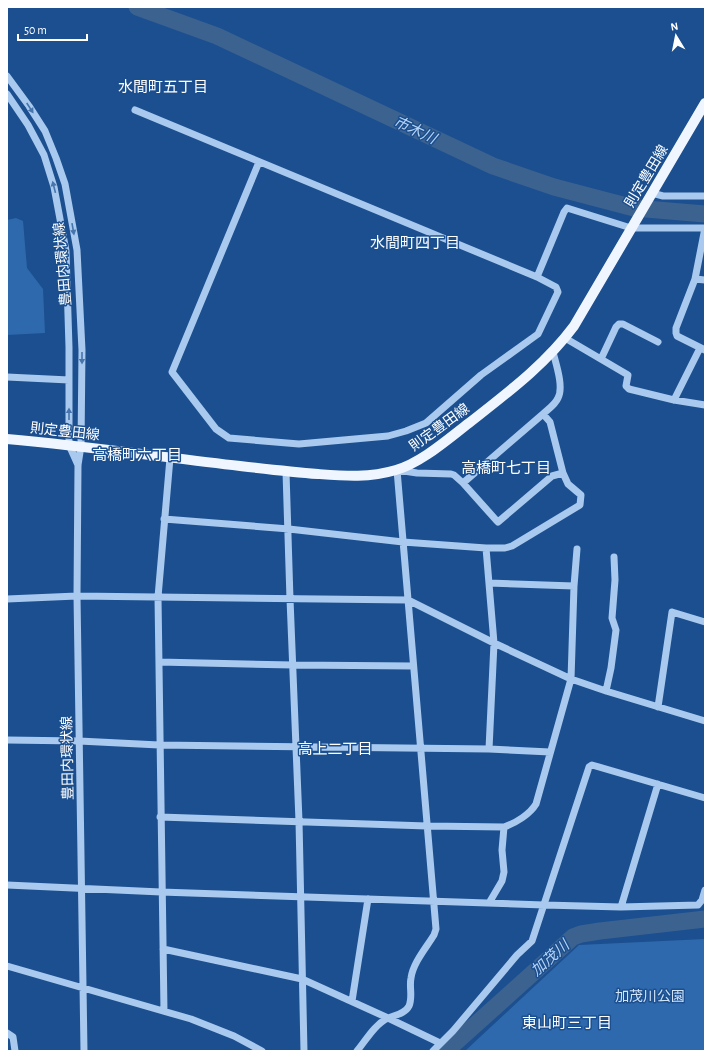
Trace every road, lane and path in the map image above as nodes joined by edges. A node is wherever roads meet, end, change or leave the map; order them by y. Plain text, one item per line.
1 (7, 76) edge
2 (7, 94) edge
3 (705, 104) edge
4 (135, 110) dead end
5 (259, 162) junction
6 (652, 193) junction
7 (705, 196) edge
8 (631, 228) junction
9 (537, 278) junction
10 (695, 279) junction
11 (705, 280) edge
12 (565, 338) junction
13 (658, 342) dead end
14 (703, 349) edge
15 (553, 352) junction
16 (601, 359) junction
17 (7, 377) edge
18 (69, 380) junction
19 (674, 400) junction
20 (705, 405) edge
21 (542, 414) junction
22 (7, 439) edge
23 (69, 445) junction
24 (82, 446) junction
25 (170, 458) junction
26 (78, 465) junction
27 (397, 470) junction
28 (286, 472) junction
29 (563, 473) junction
30 (463, 483) junction
31 (164, 519) junction
32 (289, 529) junction
33 (403, 542) junction
34 (486, 548) junction
35 (576, 550) dead end
36 (614, 557) dead end
37 (489, 582) junction
38 (574, 586) junction
39 (78, 596) junction
40 (158, 597) junction
41 (7, 599) edge
42 (290, 599) junction
43 (408, 600) junction
44 (705, 622) edge
45 (494, 642) junction
46 (159, 662) junction
47 (293, 666) junction
48 (413, 666) junction
49 (571, 679) junction
50 (606, 691) junction
51 (658, 707) junction
52 (705, 721) edge
53 (7, 740) edge
54 (79, 741) junction
55 (159, 745) junction
56 (296, 746) junction
57 (420, 748) junction
58 (489, 749) junction
59 (550, 752) junction
60 (658, 784) junction
61 (705, 798) edge
62 (160, 817) junction
63 (299, 821) junction
64 (427, 826) junction
65 (504, 827) junction
66 (7, 885) edge
67 (82, 889) junction
68 (705, 890) edge
69 (161, 892) junction
70 (300, 896) junction
71 (368, 899) junction
72 (433, 901) junction
73 (489, 903) junction
74 (544, 905) junction
75 (621, 907) junction
76 (163, 950) junction
77 (7, 966) edge
78 (302, 979) junction
79 (84, 988) junction
80 (352, 1001) junction
81 (164, 1011) junction
82 (388, 1018) junction
83 (7, 1033) edge
84 (440, 1043) junction
85 (14, 1051) edge
86 (84, 1051) edge
87 (262, 1051) edge
88 (304, 1051) edge
89 (357, 1051) edge
90 (433, 1051) edge

1 -> 24 street, 豊田内環状線
18 -> 2 street, 豊田内環状線
3 - 6 main road, 則定豊田線
4 - 5 street
5 - 9 street
5 - 9 street
6 - 7 street
6 - 8 main road, 則定豊田線
8 - 9 street
8 - 10 street
8 - 12 main road, 則定豊田線
10 - 11 street
10 - 14 street
12 - 15 main road, 則定豊田線
12 - 16 street
13 - 16 street
14 - 19 street
15 - 21 street
15 - 27 main road, 則定豊田線
16 - 19 street
17 - 18 street
23 -> 18 street, 豊田内環状線
19 - 20 street
21 - 29 street
21 - 30 street
22 - 23 main road, 則定豊田線
23 - 24 main road, 則定豊田線
23 - 26 street, 豊田内環状線
24 - 25 main road, 則定豊田線
24 - 26 street, 豊田内環状線
25 - 28 main road, 則定豊田線
25 - 31 street
26 - 39 street, 豊田内環状線
27 - 28 main road, 則定豊田線
27 - 30 street
27 - 33 street
28 - 32 street
29 - 30 street
29 - 34 street
31 - 32 street
31 - 40 street
32 - 33 street
32 - 42 street
33 - 34 street
33 - 43 street
34 - 37 street
35 - 38 street
36 - 50 street
37 - 38 street
37 - 45 street
38 - 49 street
39 - 40 street
39 - 41 street
39 - 54 street, 豊田内環状線
40 - 42 street
40 - 46 street
42 - 43 street
42 - 47 street
43 - 45 street
43 - 48 street
44 - 51 street
45 - 49 street
45 - 58 street
46 - 47 street
46 - 55 street
47 - 48 street
47 - 56 street
48 - 57 street
49 - 50 street
49 - 59 street
50 - 51 street
51 - 52 street
53 - 54 street
54 - 55 street
54 - 67 street, 豊田内環状線
55 - 56 street
55 - 62 street
56 - 57 street
56 - 63 street
57 - 58 street
57 - 64 street
58 - 59 street
59 - 65 street
60 - 61 street
60 - 74 street
60 - 75 street
62 - 63 street
62 - 69 street
63 - 64 street
63 - 70 street
64 - 65 street
64 - 72 street
65 - 73 street
66 - 67 street
67 - 69 street
67 - 79 street, 豊田内環状線
68 - 75 street
69 - 70 street
69 - 76 street
70 - 71 street
70 - 78 street
71 - 72 street
71 - 80 street
72 - 73 street
72 - 82 street
73 - 74 street
74 - 75 street
74 - 84 street
76 - 78 street
76 - 81 street
77 - 79 street
78 - 80 street
78 - 88 street
79 - 81 street
79 - 86 street, 豊田内環状線
80 - 82 street
81 - 87 street
82 - 84 street
82 - 89 street
83 - 85 street
84 - 90 street

